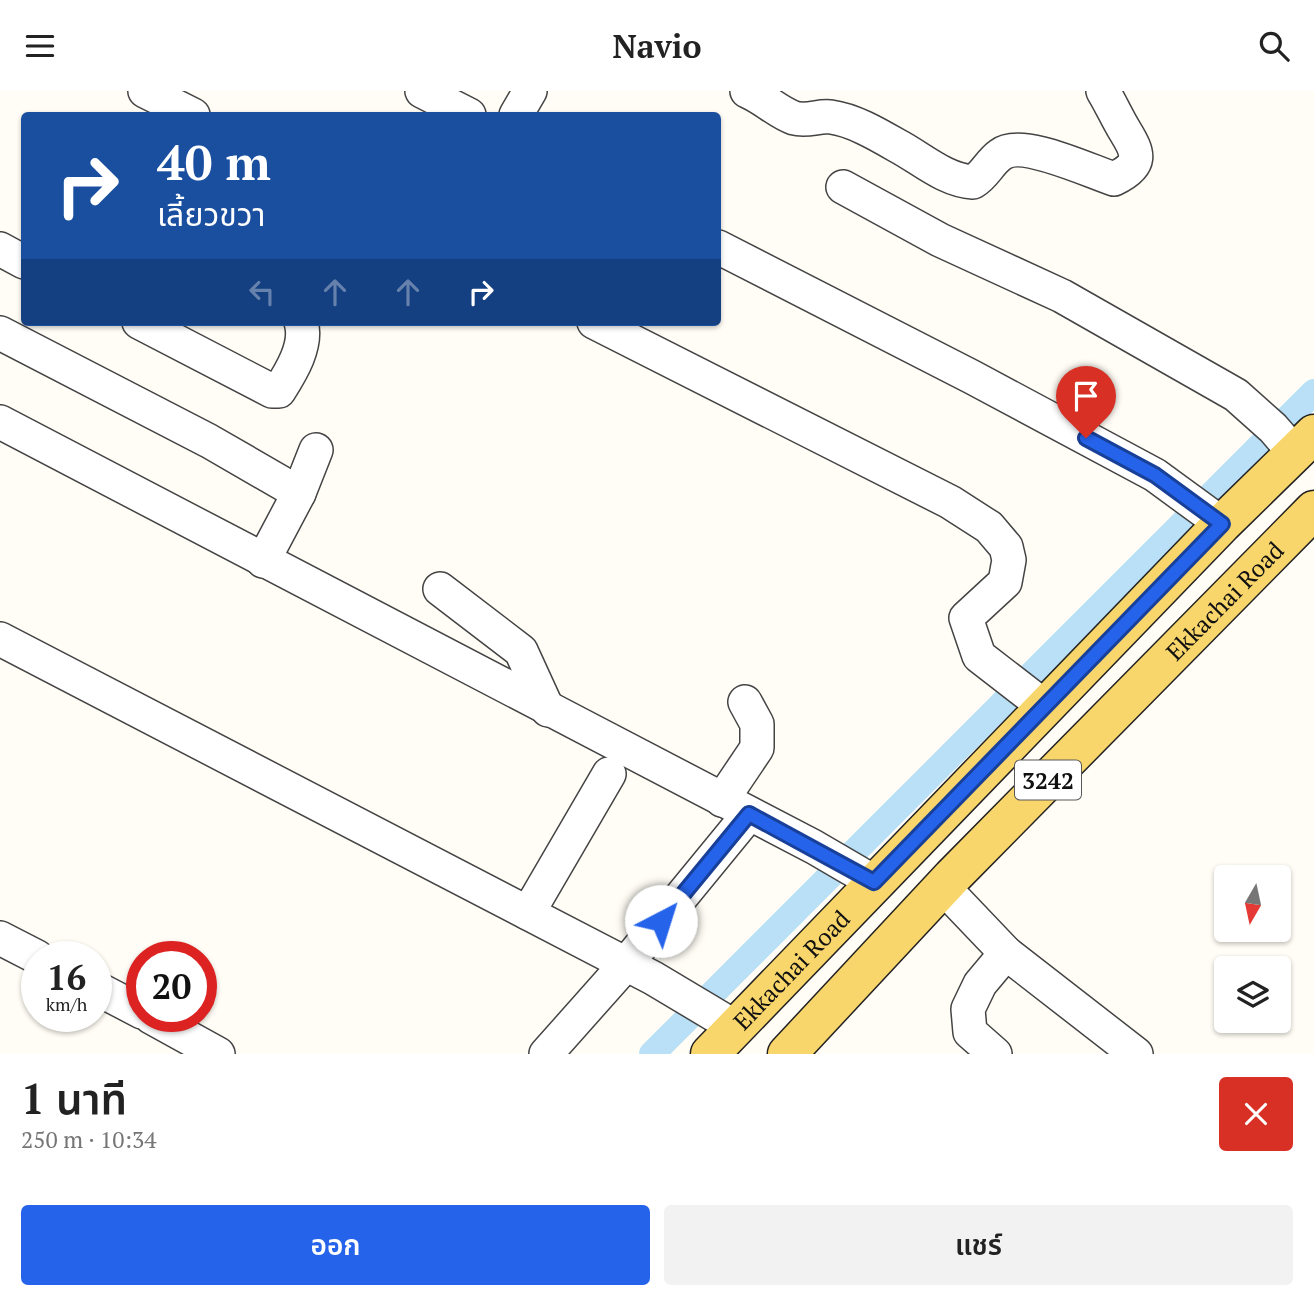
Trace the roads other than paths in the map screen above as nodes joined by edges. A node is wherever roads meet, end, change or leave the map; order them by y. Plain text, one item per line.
1 (145, 91) edge
2 (422, 91) edge
3 (530, 91) edge
4 (747, 91) edge
5 (1103, 91) edge
6 (187, 112) edge
7 (463, 112) edge
8 (518, 112) edge
9 (843, 187) dead end
10 (0, 249) edge
11 (721, 249) edge
12 (21, 260) edge
13 (156, 326) edge
14 (303, 326) edge
15 (602, 326) edge
16 (0, 333) edge
17 (194, 335) edge
18 (0, 422) edge
19 (1284, 431) edge
20 (316, 450) dead end
21 (299, 492) junction
22 (1314, 510) edge
23 (1222, 524) junction
24 (263, 561) junction
25 (440, 589) dead end
26 (0, 639) edge
27 (745, 702) dead end
28 (1039, 703) junction
29 (548, 710) junction
30 (609, 774) dead end
31 (736, 807) junction
32 (862, 876) junction
33 (943, 887) junction
34 (528, 913) junction
35 (0, 938) edge
36 (21, 949) edge
37 (1006, 953) junction
38 (640, 971) junction
39 (717, 1030) edge
40 (178, 1032) edge
41 (218, 1054) edge
42 (546, 1054) edge
43 (787, 1054) edge
44 (995, 1054) edge
45 (1136, 1054) edge

1 - 6 street
2 - 7 street
3 - 8 street
4 - 5 street
9 - 19 street
10 - 12 street
11 - 23 street
13 - 17 street
14 - 17 street
15 - 28 street
16 - 21 street
18 - 24 street
19 - 23 main road, Ekkachai Road / 3242
20 - 21 street
21 - 24 street
22 - 33 main road, Ekkachai Road / 3242
23 - 28 main road, Ekkachai Road / 3242
24 - 29 street
25 - 29 street
26 - 34 street
27 - 31 street
28 - 32 main road, Ekkachai Road / 3242
29 - 31 street
30 - 34 street
31 - 32 street
31 - 38 street
32 - 39 main road, Ekkachai Road / 3242
33 - 37 street
33 - 43 main road, Ekkachai Road / 3242
34 - 38 street
35 - 36 street
37 - 44 street
37 - 45 street
38 - 39 street
38 - 42 street
40 - 41 street

